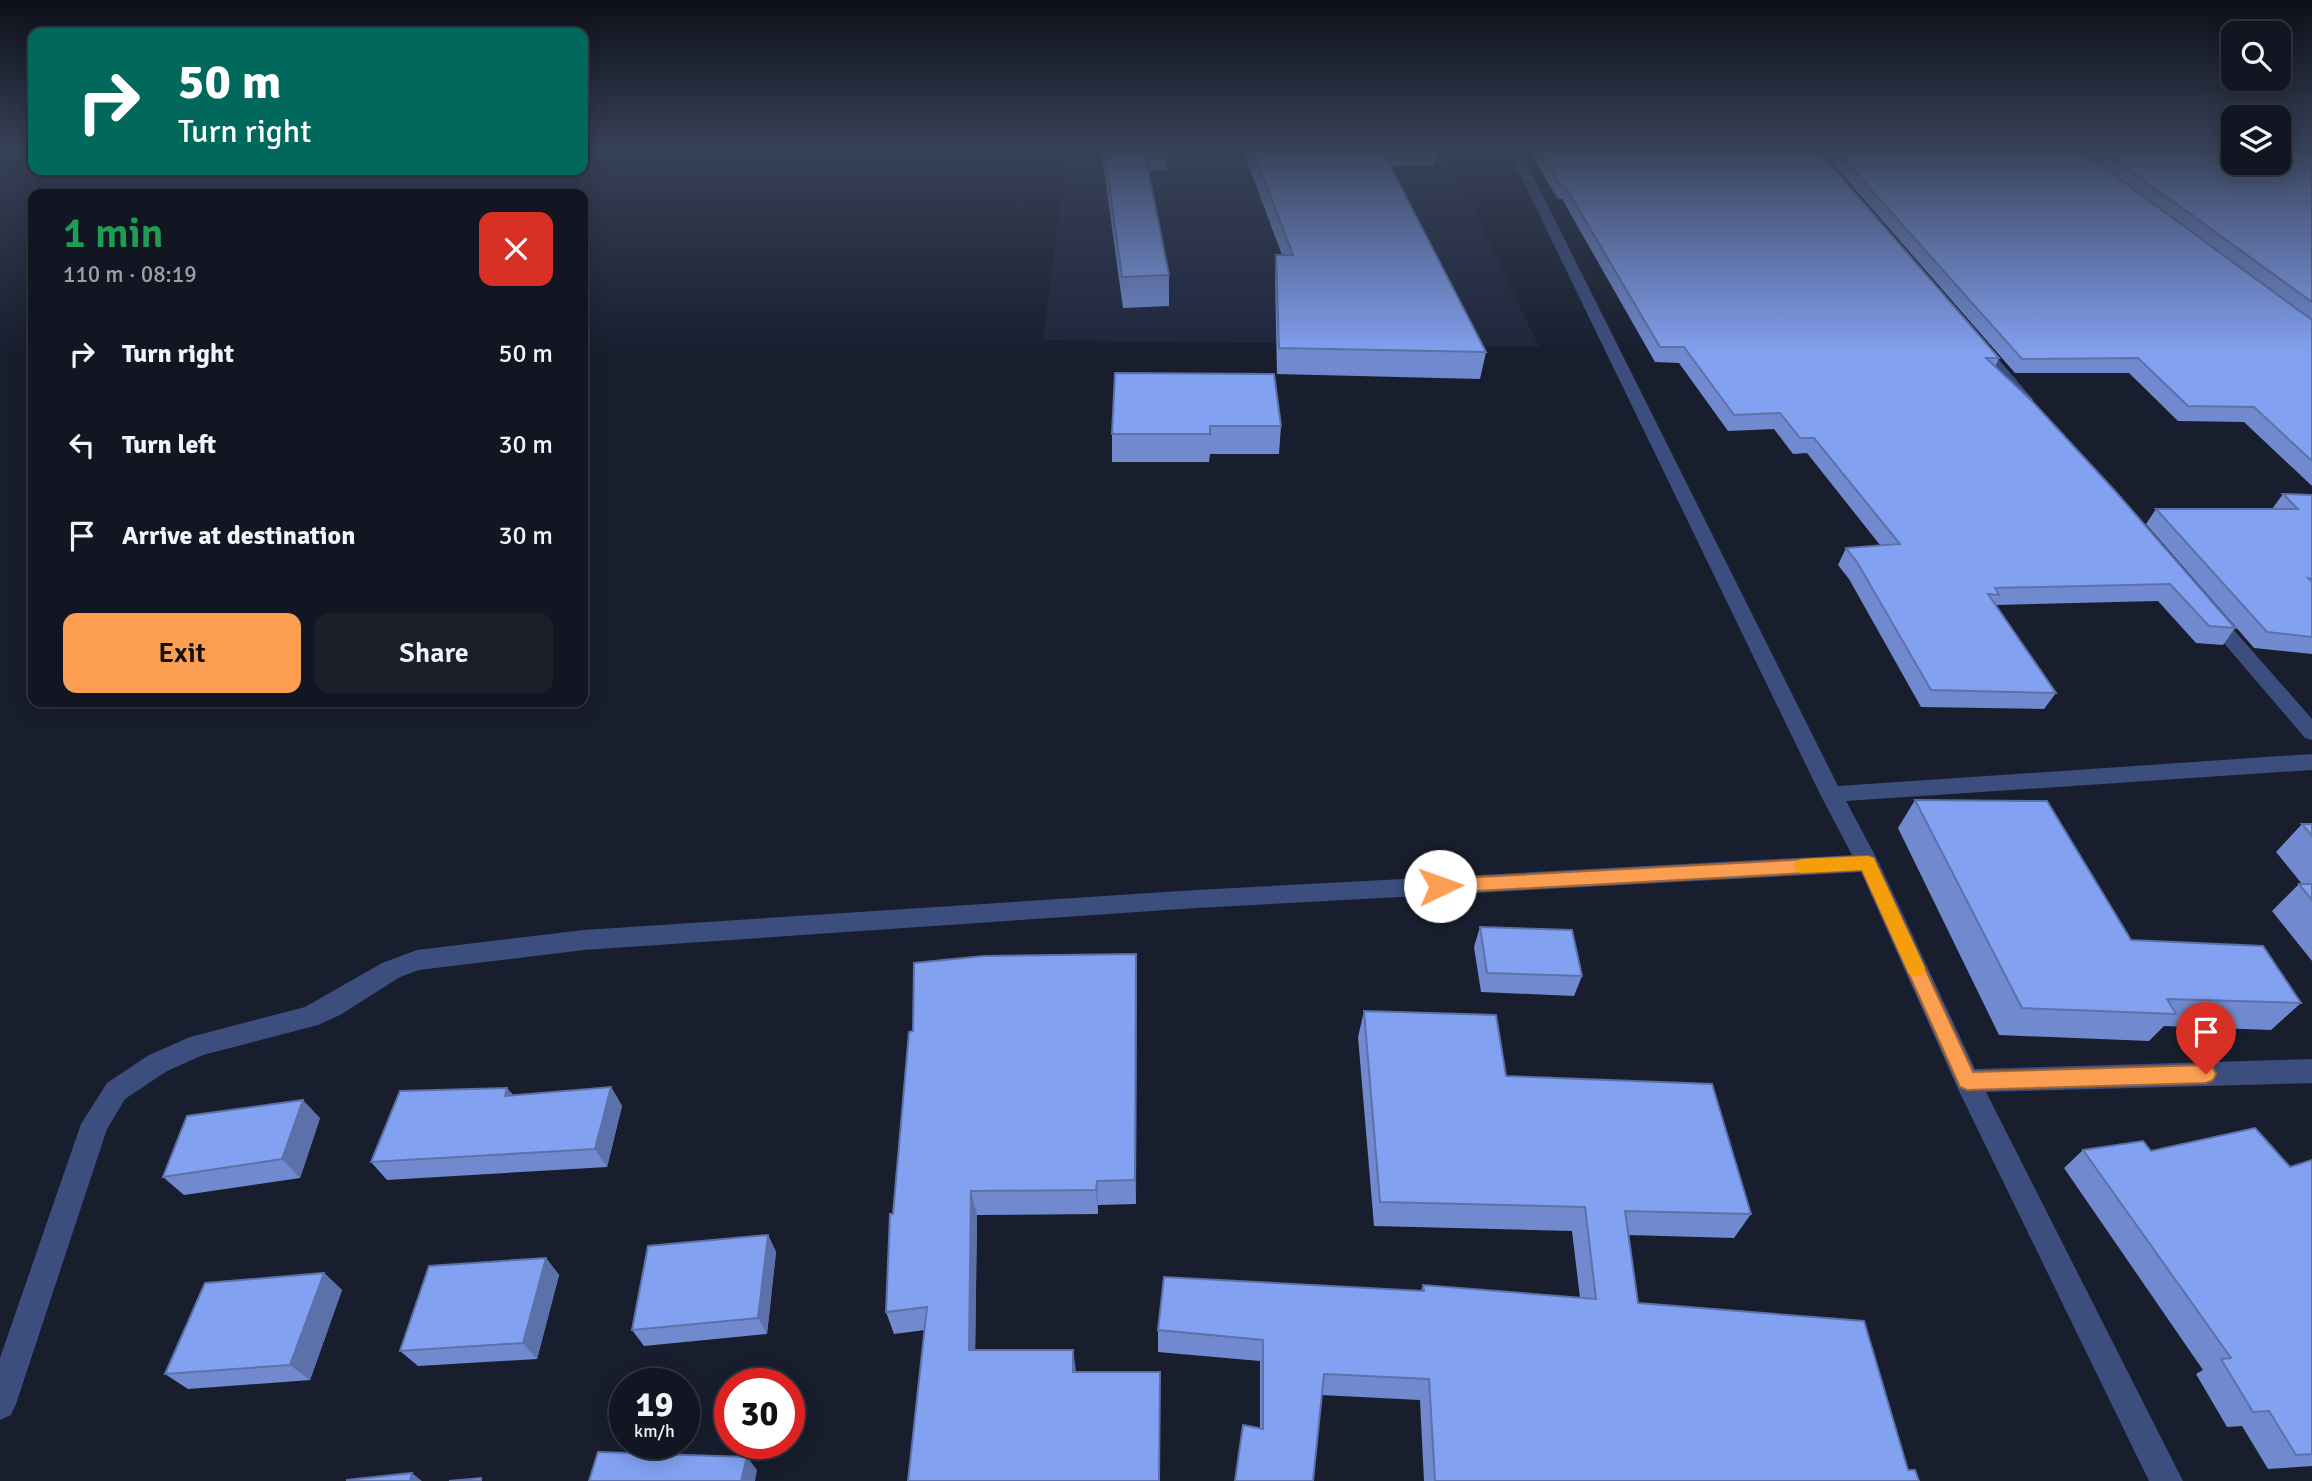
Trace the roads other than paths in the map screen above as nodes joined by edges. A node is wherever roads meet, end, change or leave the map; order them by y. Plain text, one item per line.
1 (1547, 217) edge
2 (1962, 326) edge
3 (2034, 409) edge
4 (2204, 608) edge
5 (2312, 733) edge
6 (2312, 762) edge
7 (1830, 794) junction
8 (1868, 863) junction
9 (2312, 1071) edge
10 (1967, 1081) junction
11 (0, 1404) edge
12 (2166, 1481) edge

1 - 7 street
2 - 3 street
4 - 5 street
6 - 7 street
7 - 8 street
8 - 10 street
8 - 11 street
9 - 10 street
10 - 12 street

